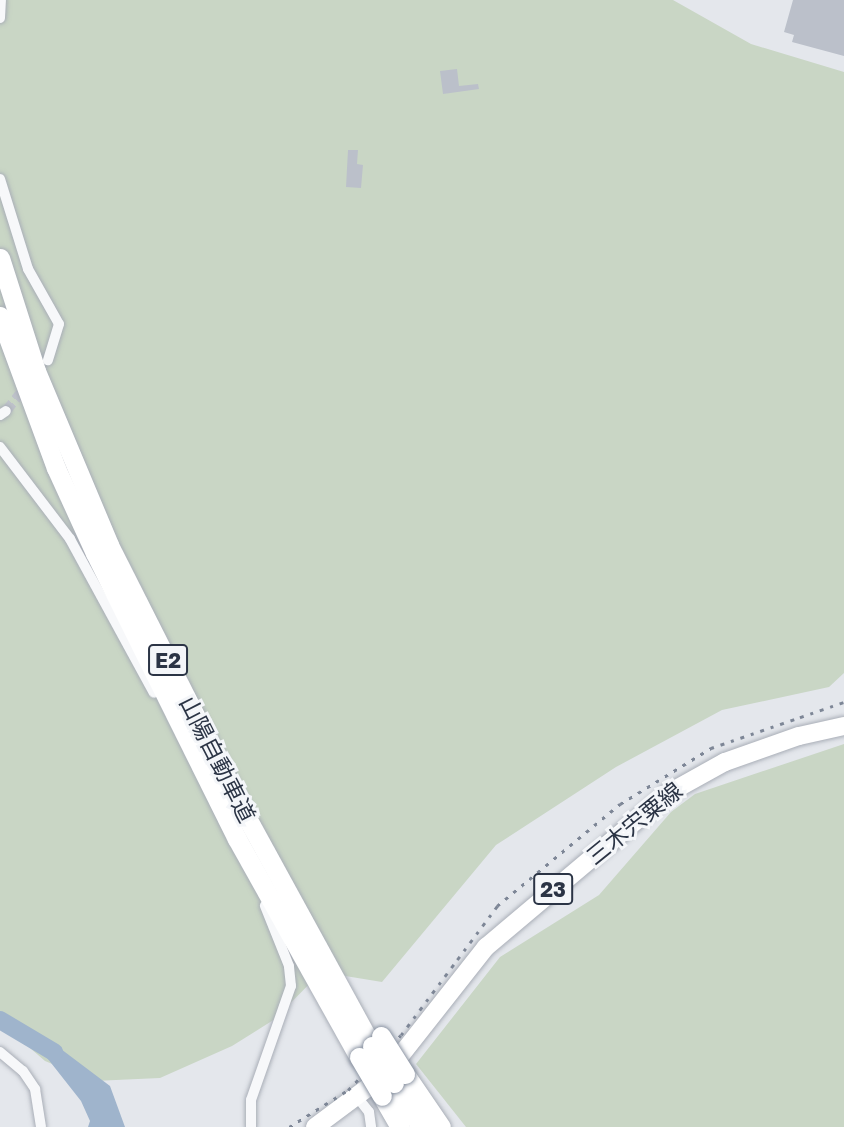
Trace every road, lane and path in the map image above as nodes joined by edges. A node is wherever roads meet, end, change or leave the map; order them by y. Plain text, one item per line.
1 (1, 0) edge
2 (0, 18) edge
3 (0, 179) edge
4 (0, 258) edge
5 (0, 316) edge
6 (48, 360) dead end
7 (0, 447) edge
8 (844, 726) edge
9 (371, 1046) junction
10 (0, 1052) edge
11 (394, 1084) junction
12 (358, 1098) junction
13 (41, 1127) edge
14 (251, 1127) edge
15 (314, 1127) edge
16 (371, 1127) edge
17 (400, 1127) edge
18 (421, 1127) edge
19 (441, 1127) edge

1 - 2 street
3 - 6 street
4 - 9 highway, 山陽自動車道 / E2
5 - 9 highway, 山陽自動車道 / E2
7 - 14 street
8 - 12 main road, 三木宍粟線 / 23
9 - 11 highway, bridge
9 - 11 highway, 山陽自動車道 / E2, bridge
10 - 13 street
11 - 17 highway, 山陽自動車道 / E2
11 - 18 highway, 山陽自動車道 / E2
11 - 19 highway
12 - 15 main road, 三木宍粟線 / 23
12 - 16 street

